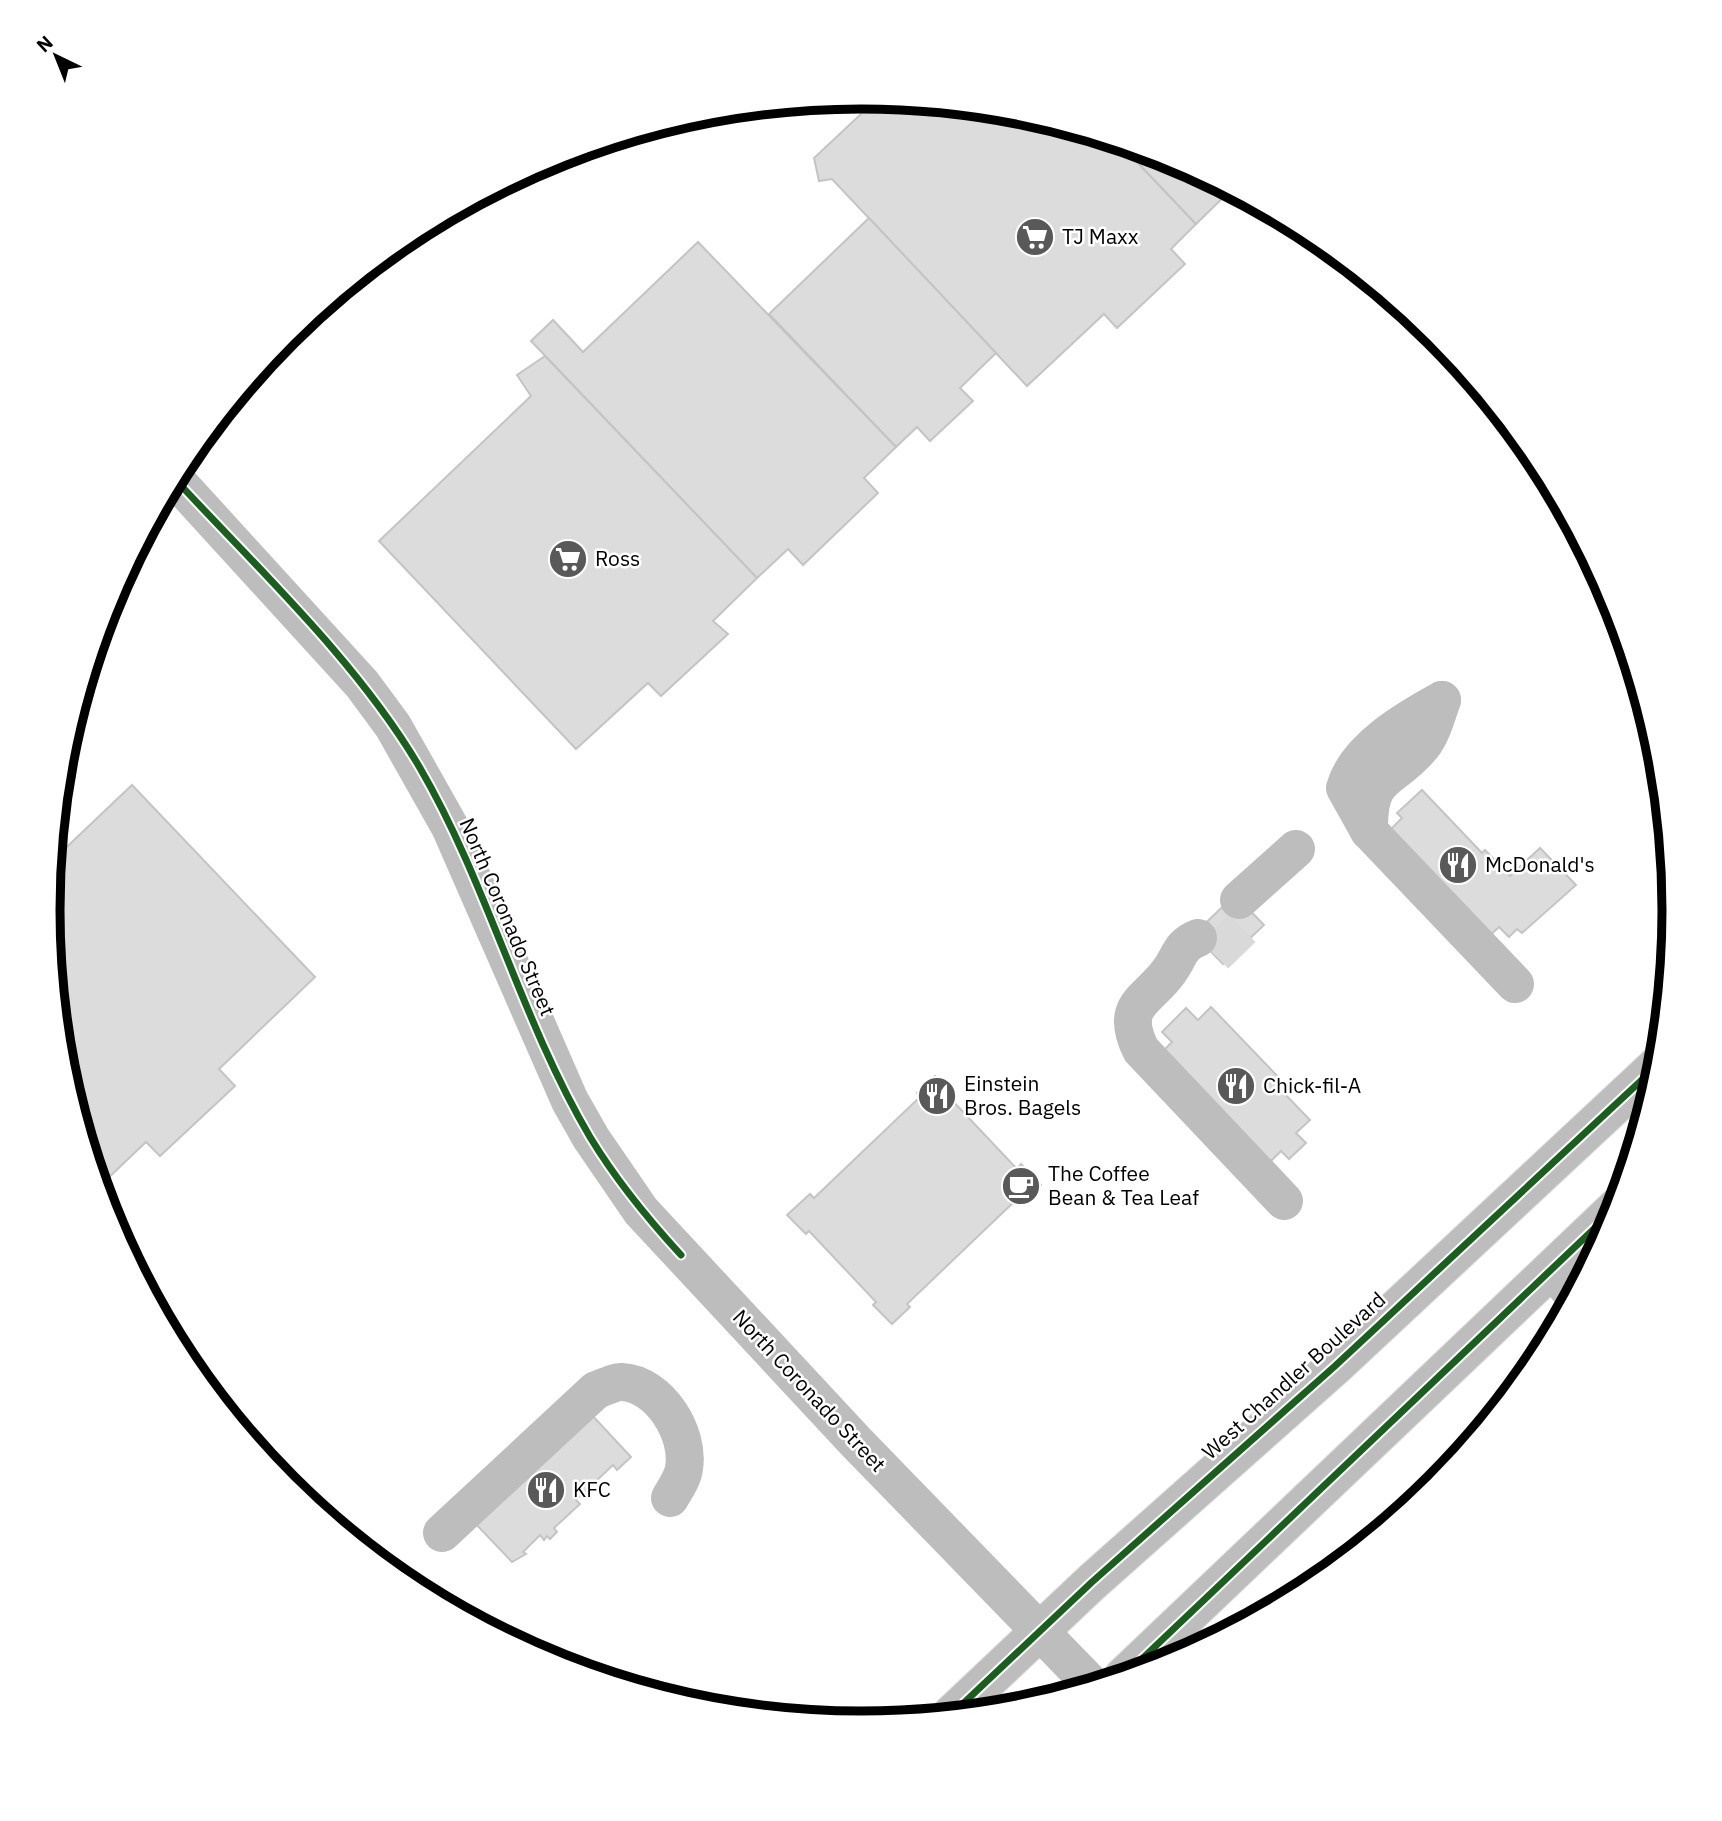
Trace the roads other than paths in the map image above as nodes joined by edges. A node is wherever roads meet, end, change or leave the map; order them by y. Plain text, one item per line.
1 (182, 486) edge
2 (1443, 700) dead end
3 (1303, 856) dead end
4 (1247, 908) tunnel mouth
5 (1207, 947) tunnel mouth
6 (1515, 984) dead end
7 (1645, 1077) edge
8 (1284, 1200) dead end
9 (1588, 1246) edge
10 (1562, 1282) edge
11 (670, 1498) dead end
12 (442, 1533) dead end
13 (1039, 1631) junction
14 (1141, 1661) edge
15 (1086, 1679) edge
16 (961, 1705) edge

1 - 13 main road, North Coronado Street
2 - 6 main road
3 - 4 main road
5 - 8 main road
7 - 13 main road, West Chandler Boulevard
9 - 10 main road
10 - 14 main road
11 - 12 main road
13 - 15 main road, North Coronado Street
13 - 16 main road, West Chandler Boulevard

